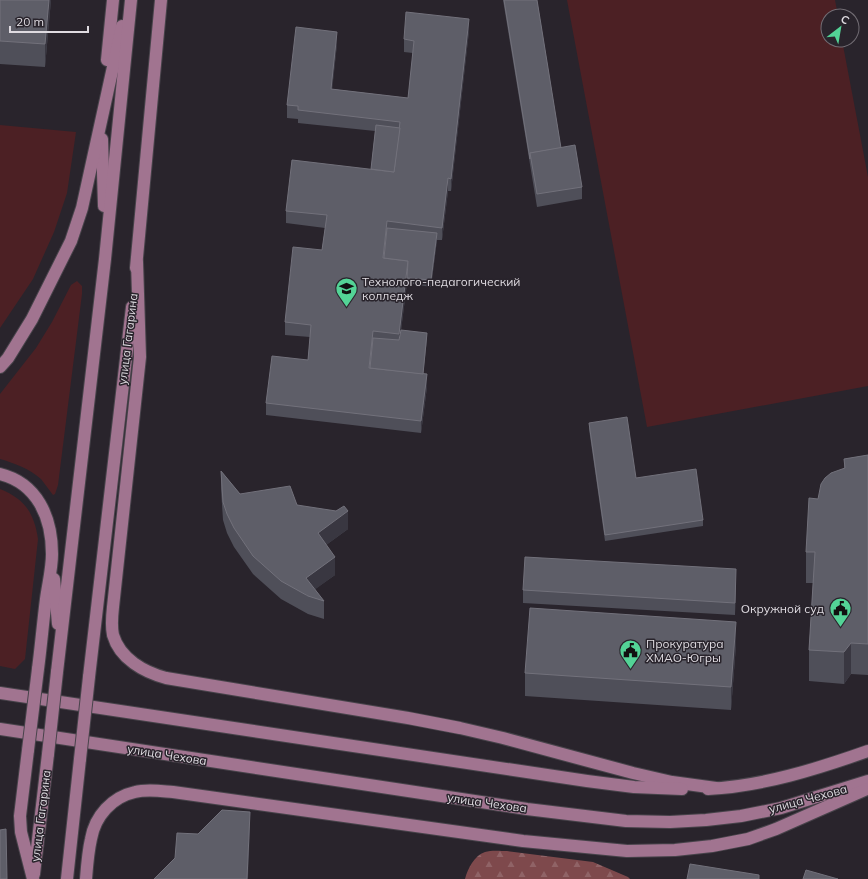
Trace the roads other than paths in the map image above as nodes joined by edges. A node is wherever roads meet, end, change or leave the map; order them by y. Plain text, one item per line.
1 (113, 0) edge
2 (129, 0) edge
3 (162, 0) edge
4 (101, 115) junction
5 (105, 259) junction
6 (137, 262) junction
7 (0, 367) edge
8 (113, 470) junction
9 (0, 474) edge
10 (52, 554) junction
11 (118, 557) junction
12 (60, 650) junction
13 (0, 693) edge
14 (0, 729) edge
15 (868, 751) edge
16 (868, 781) edge
17 (716, 788) junction
18 (868, 788) edge
19 (33, 879) edge
20 (67, 879) edge
21 (86, 879) edge

1 - 4 main road
2 - 4 main road
2 - 5 main road
3 - 6 main road, улица Гагарина
4 - 5 main road
4 - 7 main road
5 - 12 main road
6 - 8 main road, улица Гагарина
6 - 11 main road
8 - 11 main road
8 - 20 main road, улица Гагарина, bridge
9 - 10 main road
10 - 12 main road
10 - 19 main road, bridge
11 - 17 main road
12 - 19 main road, улица Гагарина, bridge
13 - 17 main road
14 - 16 main road, улица Чехова
15 - 17 main road
18 - 21 main road

